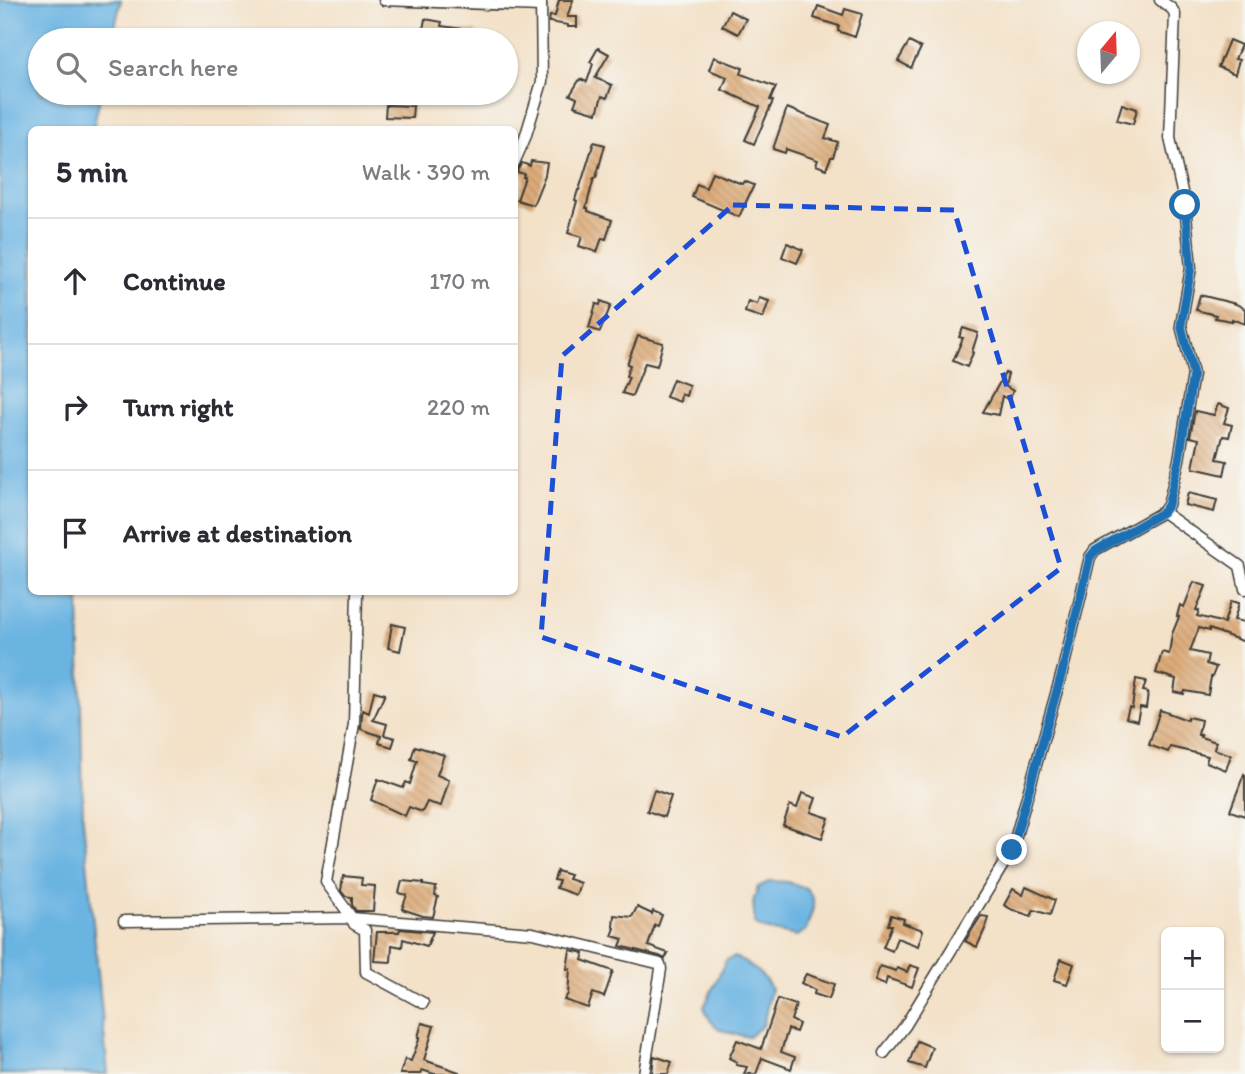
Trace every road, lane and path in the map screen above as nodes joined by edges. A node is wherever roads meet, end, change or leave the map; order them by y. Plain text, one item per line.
1 (384, 0) edge
2 (1160, 0) edge
3 (541, 3) edge
4 (518, 154) edge
5 (1163, 512) junction
6 (1245, 589) edge
7 (357, 595) edge
8 (352, 918) junction
9 (124, 920) dead end
10 (423, 1003) dead end
11 (884, 1053) dead end
12 (644, 1074) edge

1 - 3 street
2 - 5 street
3 - 4 street
5 - 6 street
5 - 11 street
7 - 8 street
8 - 9 street
8 - 10 street
8 - 12 street

